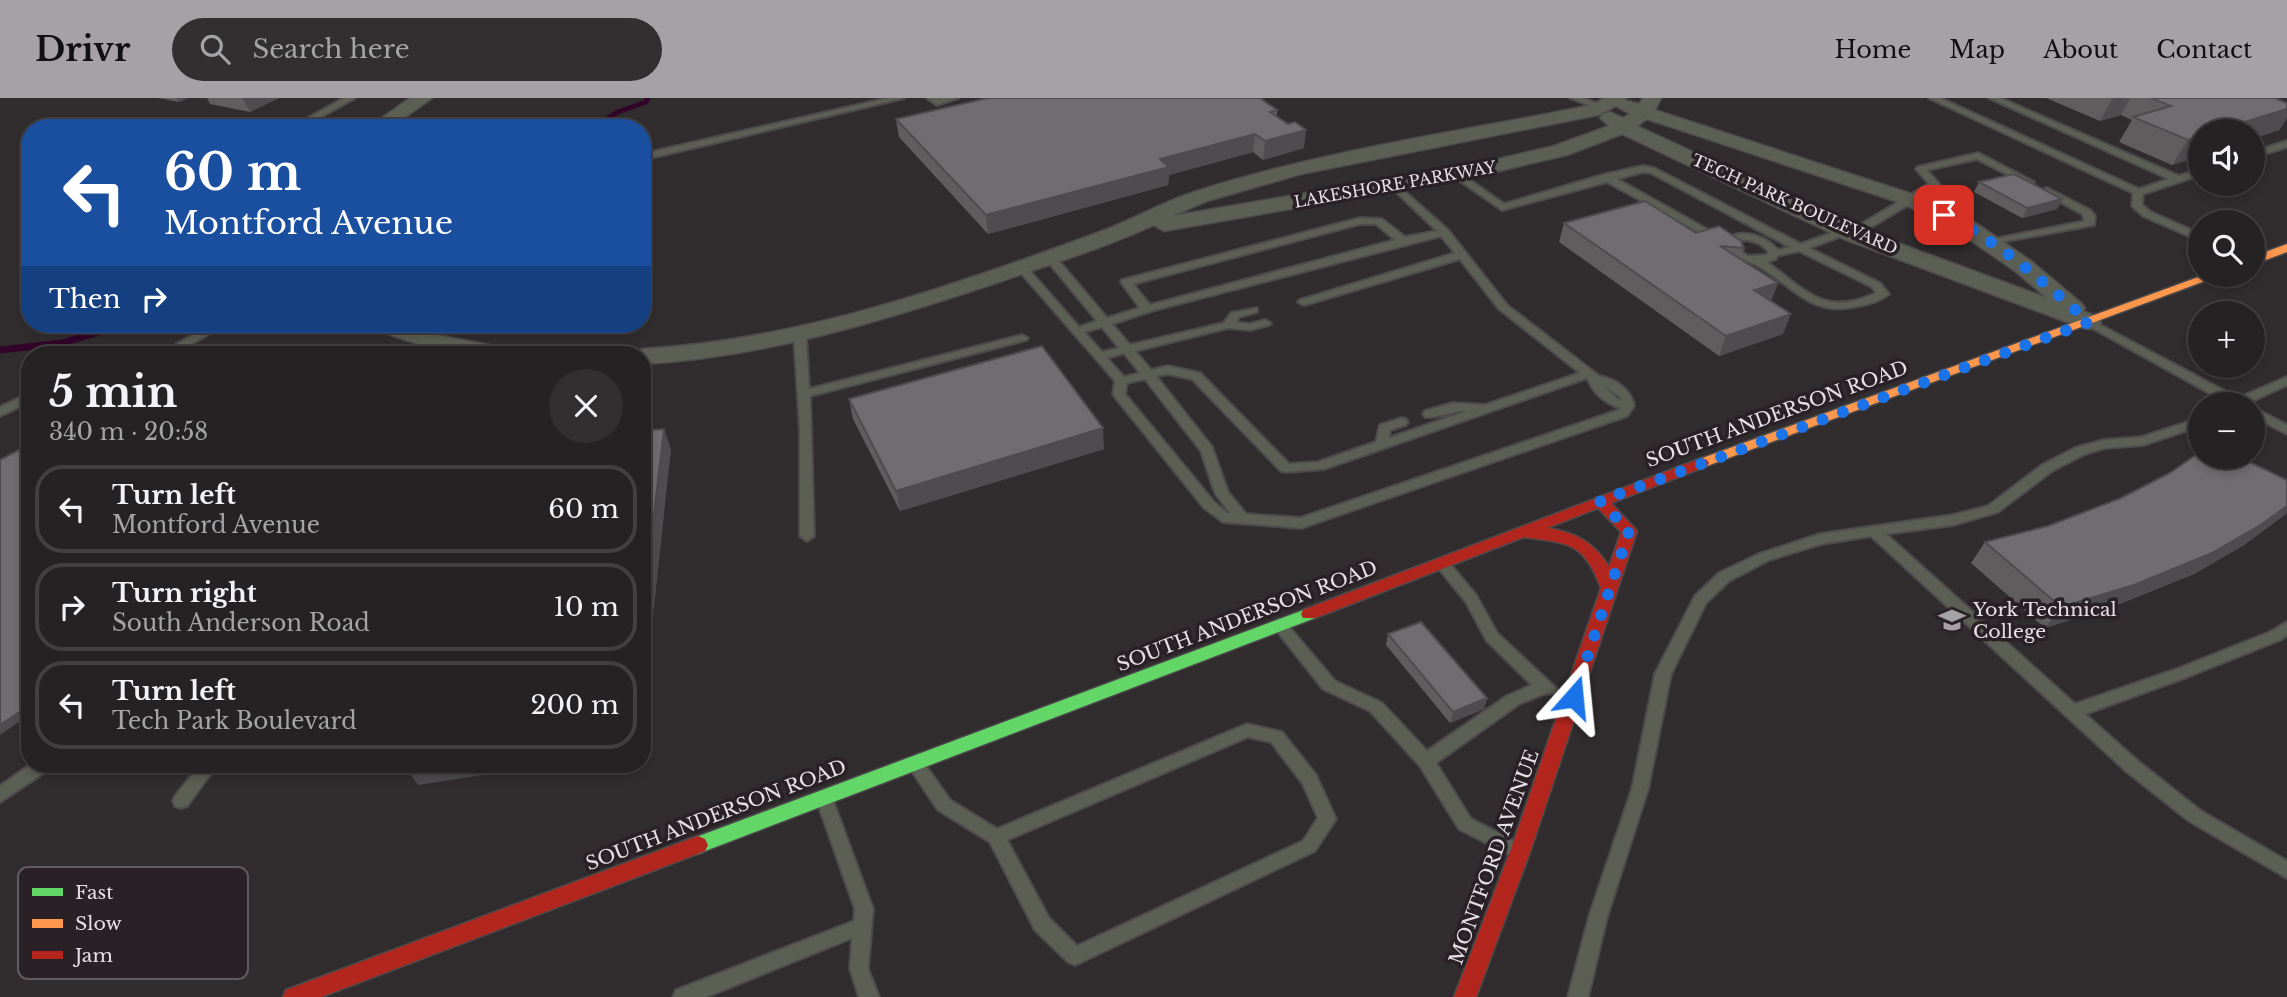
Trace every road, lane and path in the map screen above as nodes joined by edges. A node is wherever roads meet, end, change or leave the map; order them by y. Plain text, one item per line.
1 (351, 98) edge
2 (424, 98) edge
3 (900, 98) edge
4 (931, 98) edge
5 (954, 98) edge
6 (1574, 98) edge
7 (1933, 98) edge
8 (1993, 98) edge
9 (1609, 102) edge
10 (1648, 105) edge
11 (311, 119) edge
12 (391, 119) edge
13 (1623, 127) junction
14 (2287, 144) edge
15 (2265, 151) edge
16 (651, 155) edge
17 (1455, 174) junction
18 (2188, 176) edge
19 (1606, 177) junction
20 (2178, 179) junction
21 (1394, 185) junction
22 (2138, 192) junction
23 (1908, 199) junction
24 (1122, 231) junction
25 (1444, 232) junction
26 (1849, 232) junction
27 (2188, 233) edge
28 (1403, 242) junction
29 (1764, 242) junction
30 (1727, 243) junction
31 (1989, 243) junction
32 (1795, 246) junction
33 (2287, 248) edge
34 (1774, 254) junction
35 (1461, 255) junction
36 (1049, 256) junction
37 (2265, 256) edge
38 (1758, 261) junction
39 (1020, 266) junction
40 (1362, 285) junction
41 (2188, 285) edge
42 (1147, 309) junction
43 (2089, 322) junction
44 (1105, 324) junction
45 (1228, 325) junction
46 (1077, 331) junction
47 (204, 333) edge
48 (407, 333) edge
49 (800, 336) junction
50 (1022, 338) dead end
51 (180, 346) edge
52 (453, 346) edge
53 (1126, 348) junction
54 (1099, 356) junction
55 (651, 357) edge
56 (1149, 375) junction
57 (1592, 377) junction
58 (1121, 381) junction
59 (2287, 381) edge
60 (2215, 392) edge
61 (2263, 392) edge
62 (804, 394) junction
63 (21, 402) edge
64 (1489, 409) junction
65 (0, 412) edge
66 (1429, 414) dead end
67 (2265, 418) edge
68 (1402, 422) dead end
69 (2188, 426) edge
70 (2287, 430) edge
71 (1382, 445) junction
72 (1600, 501) junction
73 (1243, 520) junction
74 (1873, 530) junction
75 (1523, 532) junction
76 (807, 536) dead end
77 (1442, 564) junction
78 (1609, 587) junction
79 (1280, 626) junction
80 (2283, 635) edge
81 (1544, 687) junction
82 (1574, 697) junction
83 (2071, 712) junction
84 (1426, 761) junction
85 (914, 763) junction
86 (30, 773) edge
87 (203, 773) edge
88 (0, 794) edge
89 (823, 797) junction
90 (181, 801) dead end
91 (996, 837) junction
92 (1520, 852) junction
93 (2287, 870) edge
94 (862, 926) junction
95 (294, 997) edge
96 (683, 997) edge
97 (869, 997) edge
98 (1465, 997) edge
99 (1578, 997) edge

1 - 11 lane
2 - 12 street
3 - 16 lane
4 - 5 lane
6 - 9 lane
7 - 22 lane
8 - 20 lane
9 - 10 street, TECH PARK BOULEVARD
9 - 13 street, TECH PARK BOULEVARD
9 - 24 street, LAKESHORE PARKWAY
10 - 13 street, LAKESHORE PARKWAY
10 - 23 street, TECH PARK BOULEVARD
13 - 17 street, LAKESHORE PARKWAY
13 - 26 street, TECH PARK BOULEVARD
14 - 15 lane
17 - 19 lane
17 - 21 street, LAKESHORE PARKWAY
18 - 20 lane
19 - 30 lane
19 - 32 lane
20 - 22 lane
21 - 24 street, LAKESHORE PARKWAY
21 - 25 lane
22 - 27 lane
23 - 26 lane
23 - 31 street, TECH PARK BOULEVARD
23 - 31 lane
24 - 36 street, LAKESHORE PARKWAY
25 - 28 lane
25 - 35 lane
26 - 32 lane
26 - 43 street, TECH PARK BOULEVARD
28 - 42 lane
28 - 42 lane
29 - 30 lane
29 - 32 lane
29 - 34 lane
30 - 38 lane
31 - 43 street, TECH PARK BOULEVARD
32 - 34 lane
32 - 38 lane
33 - 37 main road
34 - 38 lane
35 - 40 lane
35 - 57 lane
36 - 39 street, LAKESHORE PARKWAY
36 - 44 lane
39 - 46 lane
39 - 49 street, LAKESHORE PARKWAY
40 - 40 lane
41 - 43 main road, SOUTH ANDERSON ROAD
42 - 44 lane
43 - 60 lane
43 - 72 main road, SOUTH ANDERSON ROAD
44 - 46 lane
44 - 53 lane
45 - 45 lane
45 - 53 lane
46 - 54 lane
47 - 51 lane
48 - 52 street
49 - 55 street, LAKESHORE PARKWAY
49 - 62 lane
50 - 62 lane
53 - 54 lane
53 - 56 lane
54 - 58 lane
56 - 58 lane
56 - 71 lane
56 - 73 lane
57 - 64 lane
57 - 73 lane
58 - 73 lane
59 - 61 lane
62 - 76 lane
63 - 65 lane
64 - 66 lane
64 - 71 lane
67 - 70 lane
68 - 71 lane
69 - 74 lane
72 - 75 main road, SOUTH ANDERSON ROAD
72 - 78 main road, MONTFORD AVENUE
74 - 83 lane
74 - 99 lane
75 - 77 main road, SOUTH ANDERSON ROAD
75 - 78 main road
77 - 79 main road, SOUTH ANDERSON ROAD
77 - 81 lane
78 - 82 main road, MONTFORD AVENUE
79 - 84 lane
79 - 85 main road, SOUTH ANDERSON ROAD
80 - 83 lane
81 - 82 lane
81 - 84 lane
82 - 92 main road, MONTFORD AVENUE
83 - 93 lane
84 - 92 lane
85 - 89 main road, SOUTH ANDERSON ROAD
85 - 91 lane
86 - 88 lane
87 - 90 lane
89 - 94 lane
89 - 95 main road, SOUTH ANDERSON ROAD
91 - 91 lane
92 - 98 main road, MONTFORD AVENUE
94 - 96 lane
94 - 97 lane

